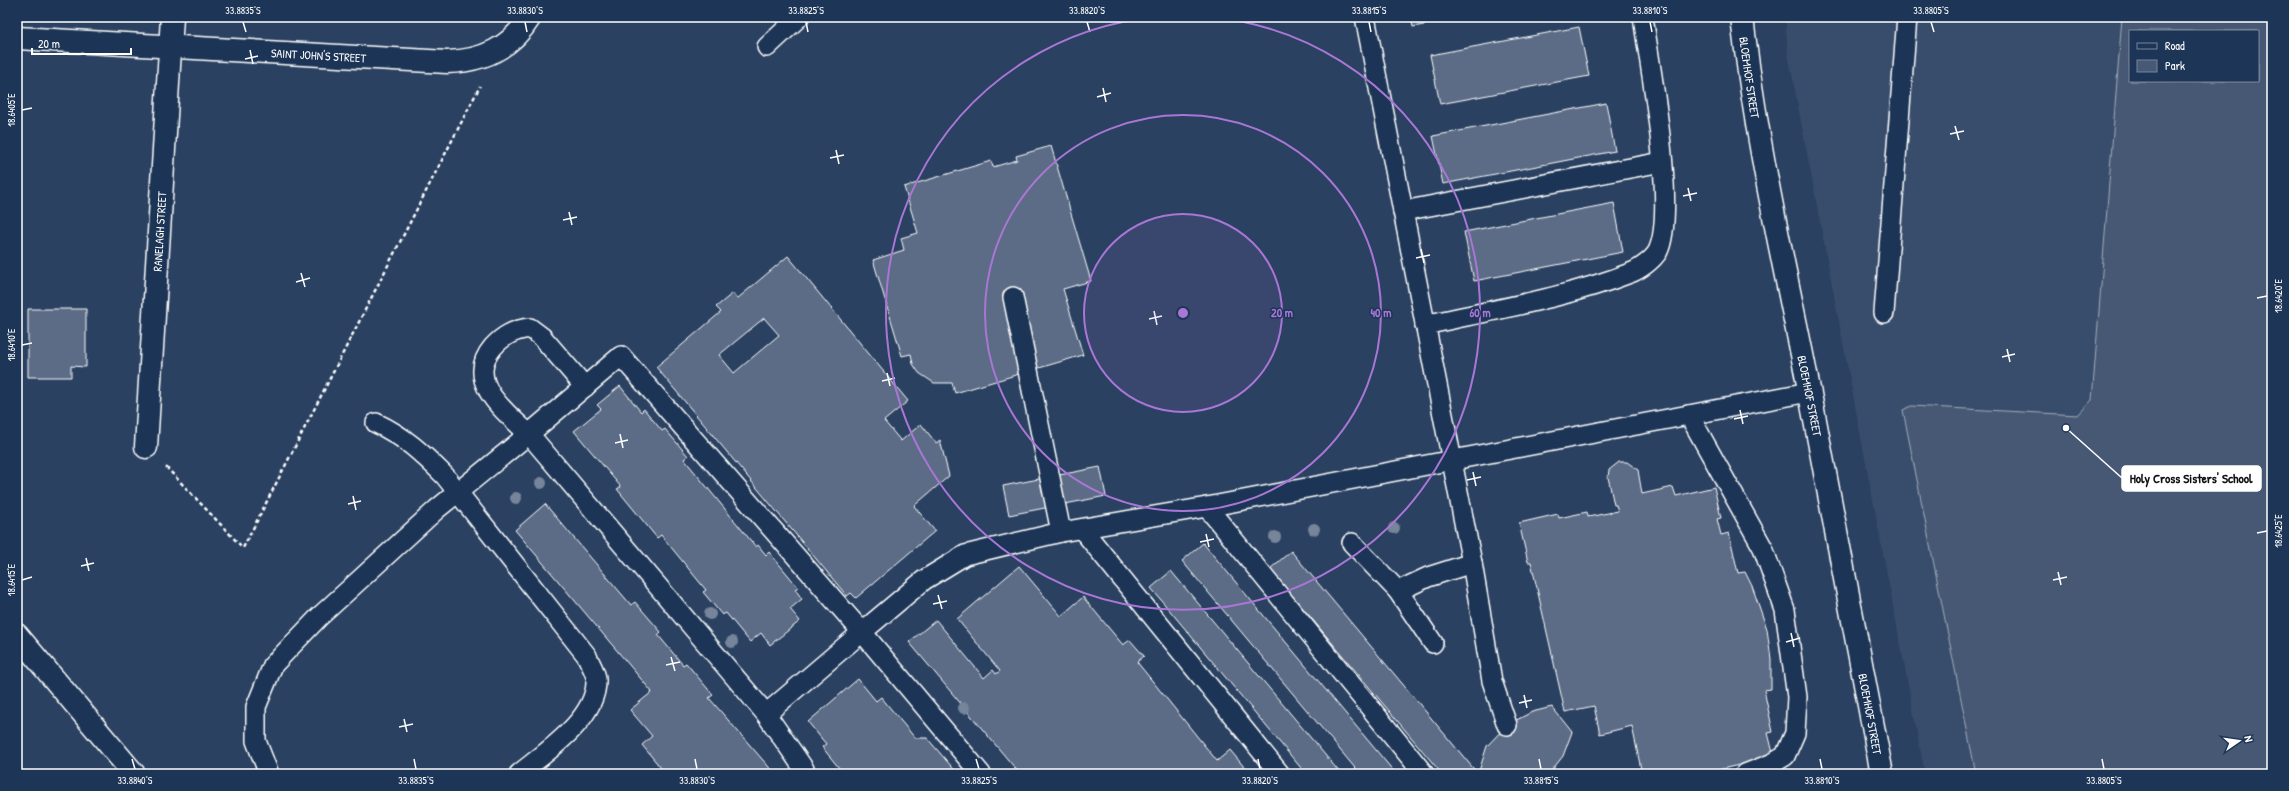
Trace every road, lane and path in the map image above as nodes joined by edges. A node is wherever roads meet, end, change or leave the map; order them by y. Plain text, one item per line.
1 (172, 17) edge
2 (530, 17) edge
3 (799, 17) edge
4 (1365, 17) edge
5 (1643, 17) edge
6 (1742, 17) edge
7 (1907, 17) edge
8 (17, 38) edge
9 (170, 47) junction
10 (767, 47) dead end
11 (499, 50) junction
12 (1662, 162) junction
13 (1403, 212) junction
14 (1012, 297) dead end
15 (1884, 313) dead end
16 (1425, 325) junction
17 (585, 387) junction
18 (1809, 392) junction
19 (1689, 415) junction
20 (376, 423) dead end
21 (529, 434) junction
22 (146, 447) joint
23 (1451, 460) junction
24 (456, 493) junction
25 (1207, 507) junction
26 (1082, 529) junction
27 (1061, 532) junction
28 (1352, 543) dead end
29 (1472, 564) junction
30 (1398, 591) junction
31 (862, 632) junction
32 (17, 635) edge
33 (1433, 643) dead end
34 (766, 714) junction
35 (1507, 725) dead end
36 (804, 769) dead end
37 (134, 774) edge
38 (269, 774) edge
39 (519, 774) edge
40 (981, 774) edge
41 (1280, 774) edge
42 (1424, 774) edge
43 (1745, 774) edge
44 (1882, 774) edge

1 - 9 main road, RANELAGH STREET
2 - 11 main road, SAINT JOHN'S STREET
3 - 10 lane
4 - 13 lane
5 - 12 lane
6 - 18 main road, BLOEMHOF STREET
7 - 15 lane
8 - 9 main road, SAINT JOHN'S STREET
9 - 11 main road, SAINT JOHN'S STREET
9 - 22 main road, RANELAGH STREET
11 - 22 path
12 - 13 lane
12 - 16 lane
13 - 16 lane
14 - 27 lane
16 - 23 lane
17 - 21 lane
17 - 21 lane
17 - 31 lane
18 - 19 lane
18 - 44 main road, BLOEMHOF STREET
19 - 23 lane
19 - 43 lane
20 - 24 lane
21 - 24 lane
21 - 34 lane
23 - 25 lane
23 - 29 lane
24 - 38 lane
24 - 39 lane
25 - 26 lane
25 - 42 lane
26 - 27 lane
26 - 41 lane
27 - 31 lane
28 - 30 lane
29 - 30 lane
29 - 35 lane
30 - 33 lane
31 - 34 lane
31 - 40 lane
32 - 37 main road
34 - 36 lane

